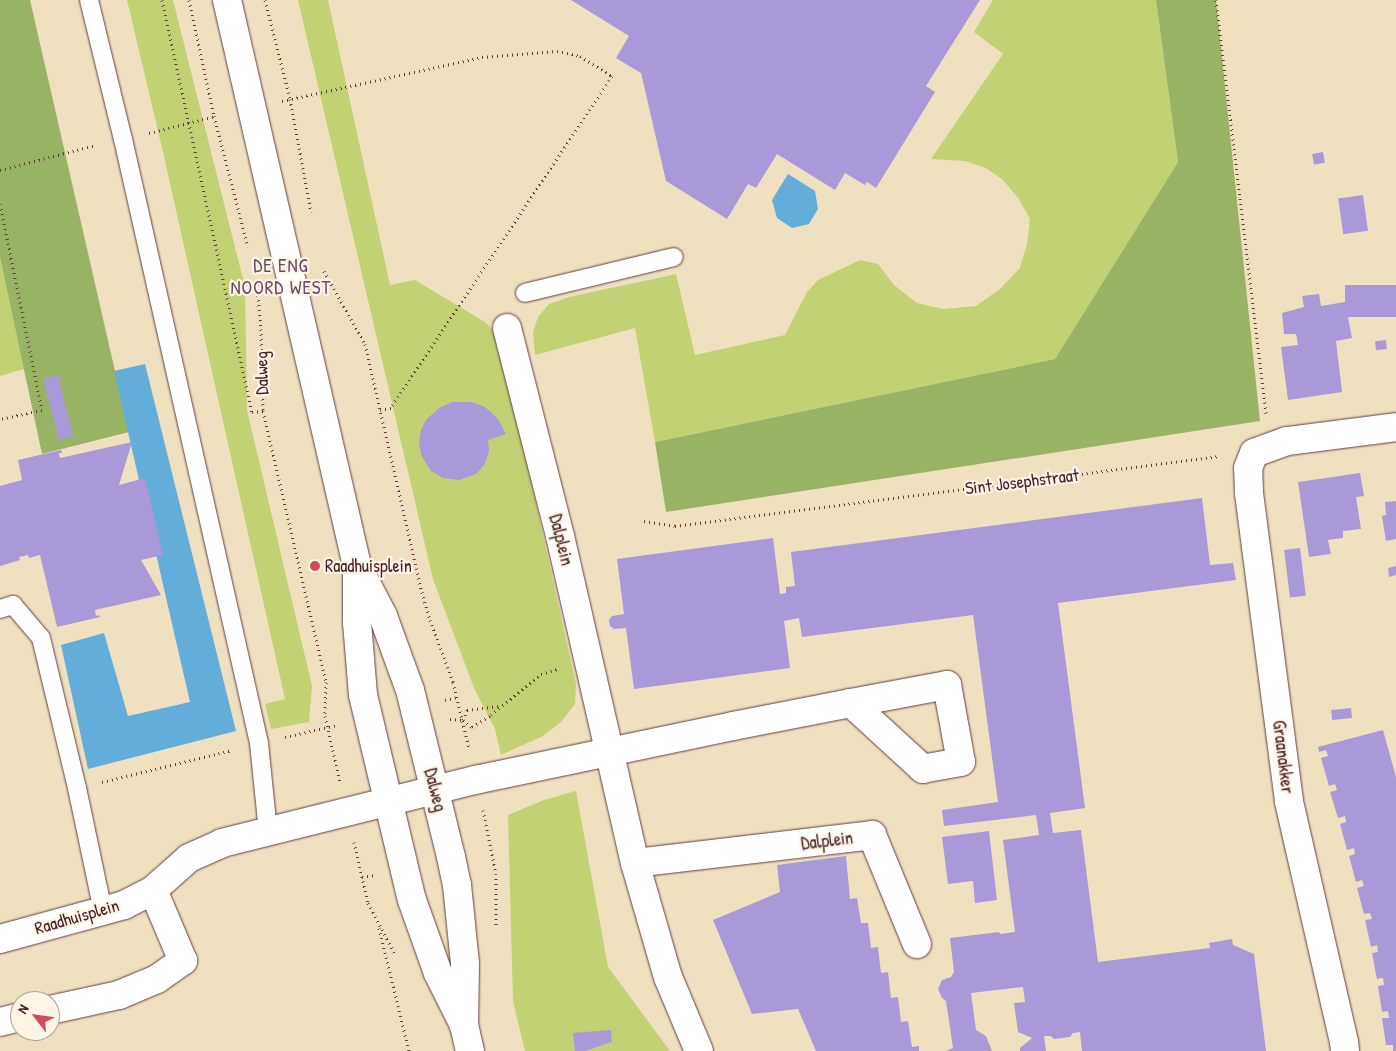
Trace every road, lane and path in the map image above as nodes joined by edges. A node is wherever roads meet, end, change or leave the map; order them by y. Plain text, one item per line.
1 (89, 0) edge
2 (162, 0) edge
3 (189, 0) edge
4 (227, 0) edge
5 (265, 0) edge
6 (1216, 0) edge
7 (321, 92) dead end
8 (185, 124) dead end
9 (166, 128) dead end
10 (123, 139) junction
11 (0, 170) edge
12 (0, 204) edge
13 (313, 220) dead end
14 (249, 251) dead end
15 (674, 257) dead end
16 (321, 267) dead end
17 (257, 280) dead end
18 (525, 293) dead end
19 (507, 328) dead end
20 (380, 410) junction
21 (263, 411) junction
22 (0, 419) edge
23 (1396, 427) edge
24 (1260, 453) junction
25 (644, 521) dead end
26 (357, 566) junction
27 (0, 609) edge
28 (590, 660) junction
29 (850, 703) dead end
30 (500, 706) junction
31 (462, 720) junction
32 (332, 745) dead end
33 (611, 752) junction
34 (436, 790) junction
35 (388, 801) junction
36 (268, 832) junction
37 (635, 864) junction
38 (152, 890) junction
39 (104, 910) junction
40 (378, 922) dead end
41 (0, 939) edge
42 (917, 944) dead end
43 (60, 1008) edge
44 (464, 1025) junction
45 (409, 1051) edge
46 (470, 1051) edge
47 (699, 1051) edge
48 (1344, 1051) edge

1 - 10 lane
2 - 21 path
3 - 14 path
4 - 26 street, Dalweg
5 - 13 path
6 - 24 path
7 - 20 path
8 - 9 path
10 - 11 path
10 - 36 lane
12 - 22 path
15 - 18 lane
16 - 20 path
17 - 21 path, Dalweg
19 - 28 street, Dalplein
20 - 31 path
21 - 32 path, Dalweg
23 - 24 street
24 - 25 path, Sint Josephstraat
24 - 48 street, Graanakker
26 - 34 street, Dalweg
26 - 35 street, Dalweg
27 - 39 lane
28 - 30 path
28 - 33 street, Dalplein
29 - 33 street
30 - 31 path
30 - 31 path
33 - 34 street
33 - 37 street, Dalplein
34 - 35 street
34 - 44 street, Dalweg
35 - 36 street, Raadhuisplein
35 - 44 street, Dalweg
36 - 38 street, Raadhuisplein
37 - 42 street, Dalplein
37 - 47 street, Dalplein
38 - 39 street, Raadhuisplein
38 - 43 street
39 - 41 street, Raadhuisplein
40 - 45 path
44 - 46 street, Dalweg

